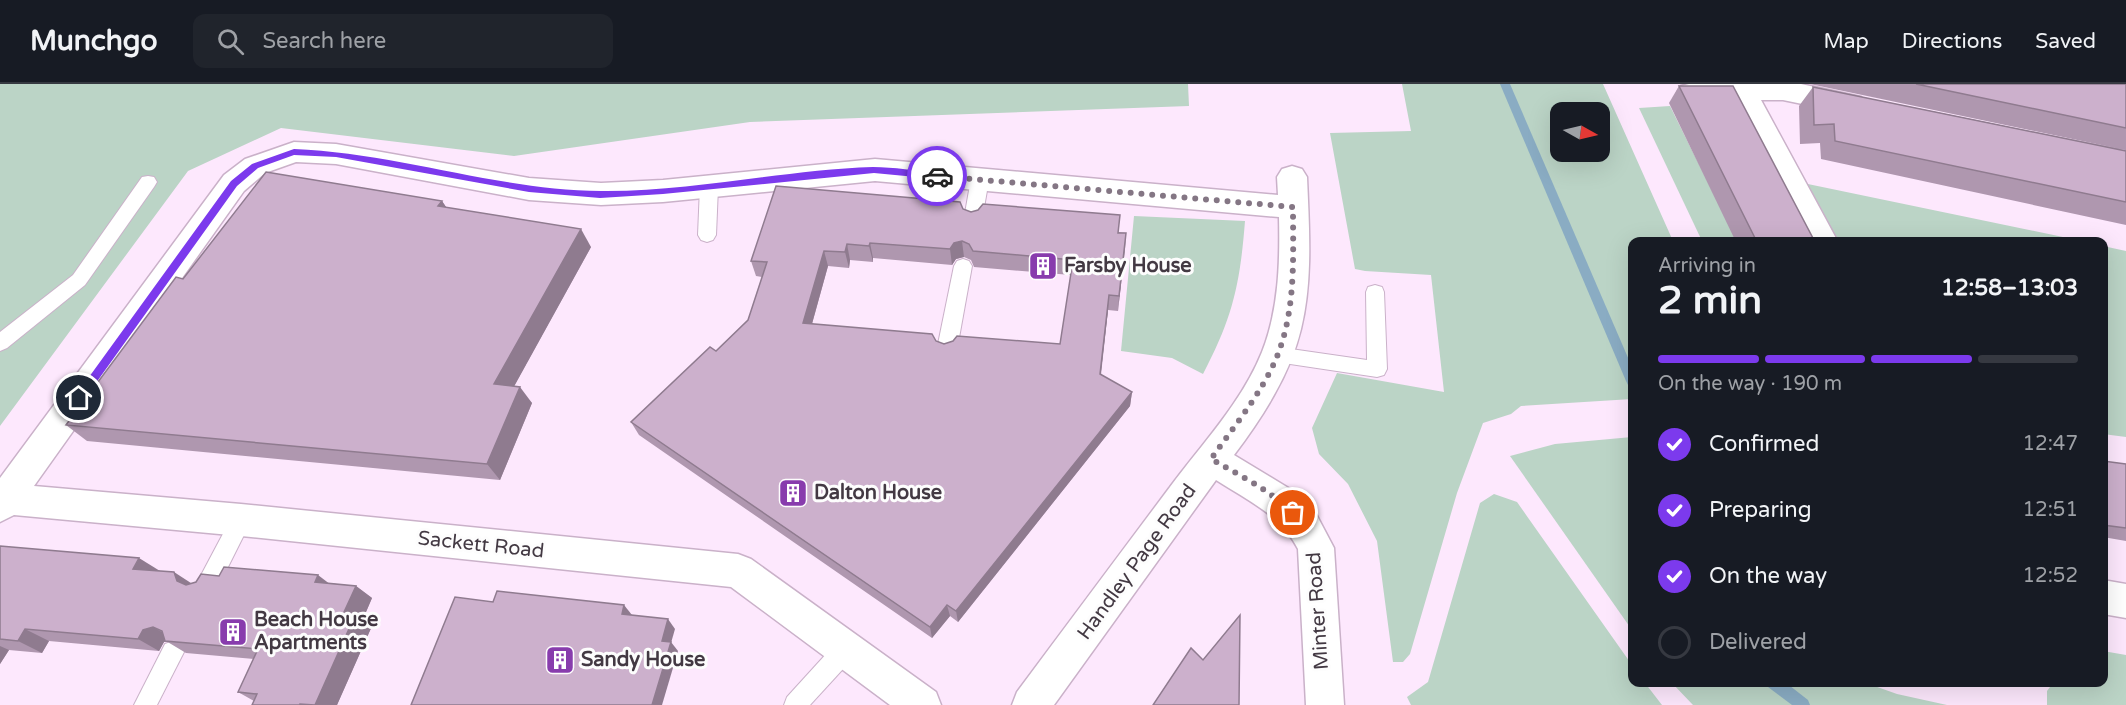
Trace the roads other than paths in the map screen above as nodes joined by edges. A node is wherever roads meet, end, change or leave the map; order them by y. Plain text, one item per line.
1 (1742, 91) junction
2 (1675, 93) dead end
3 (1874, 109) edge
4 (980, 179) junction
5 (148, 182) dead end
6 (709, 187) junction
7 (973, 219) edge
8 (707, 235) dead end
9 (1820, 237) edge
10 (963, 266) dead end
11 (1375, 292) dead end
12 (0, 343) edge
13 (947, 349) edge
14 (1277, 355) junction
15 (1211, 459) junction
16 (2, 502) edge
17 (241, 520) junction
18 (207, 586) edge
19 (2108, 598) edge
20 (2126, 602) edge
21 (846, 649) junction
22 (173, 652) edge
23 (145, 705) edge
24 (795, 705) edge
25 (922, 705) edge
26 (1032, 705) edge
27 (1325, 705) edge

1 - 2 street
1 - 3 street
1 - 9 street
4 - 6 street
4 - 7 lane
4 - 14 street, Handley Page Road
5 - 12 lane
6 - 8 lane
6 - 16 street
10 - 13 lane
11 - 14 lane
14 - 15 street, Handley Page Road
15 - 26 street, Handley Page Road
15 - 27 street, Minter Road
16 - 17 street, Sackett Road
17 - 18 lane
17 - 21 street, Sackett Road
19 - 20 street
21 - 24 lane
21 - 25 street, Sackett Road
22 - 23 lane

